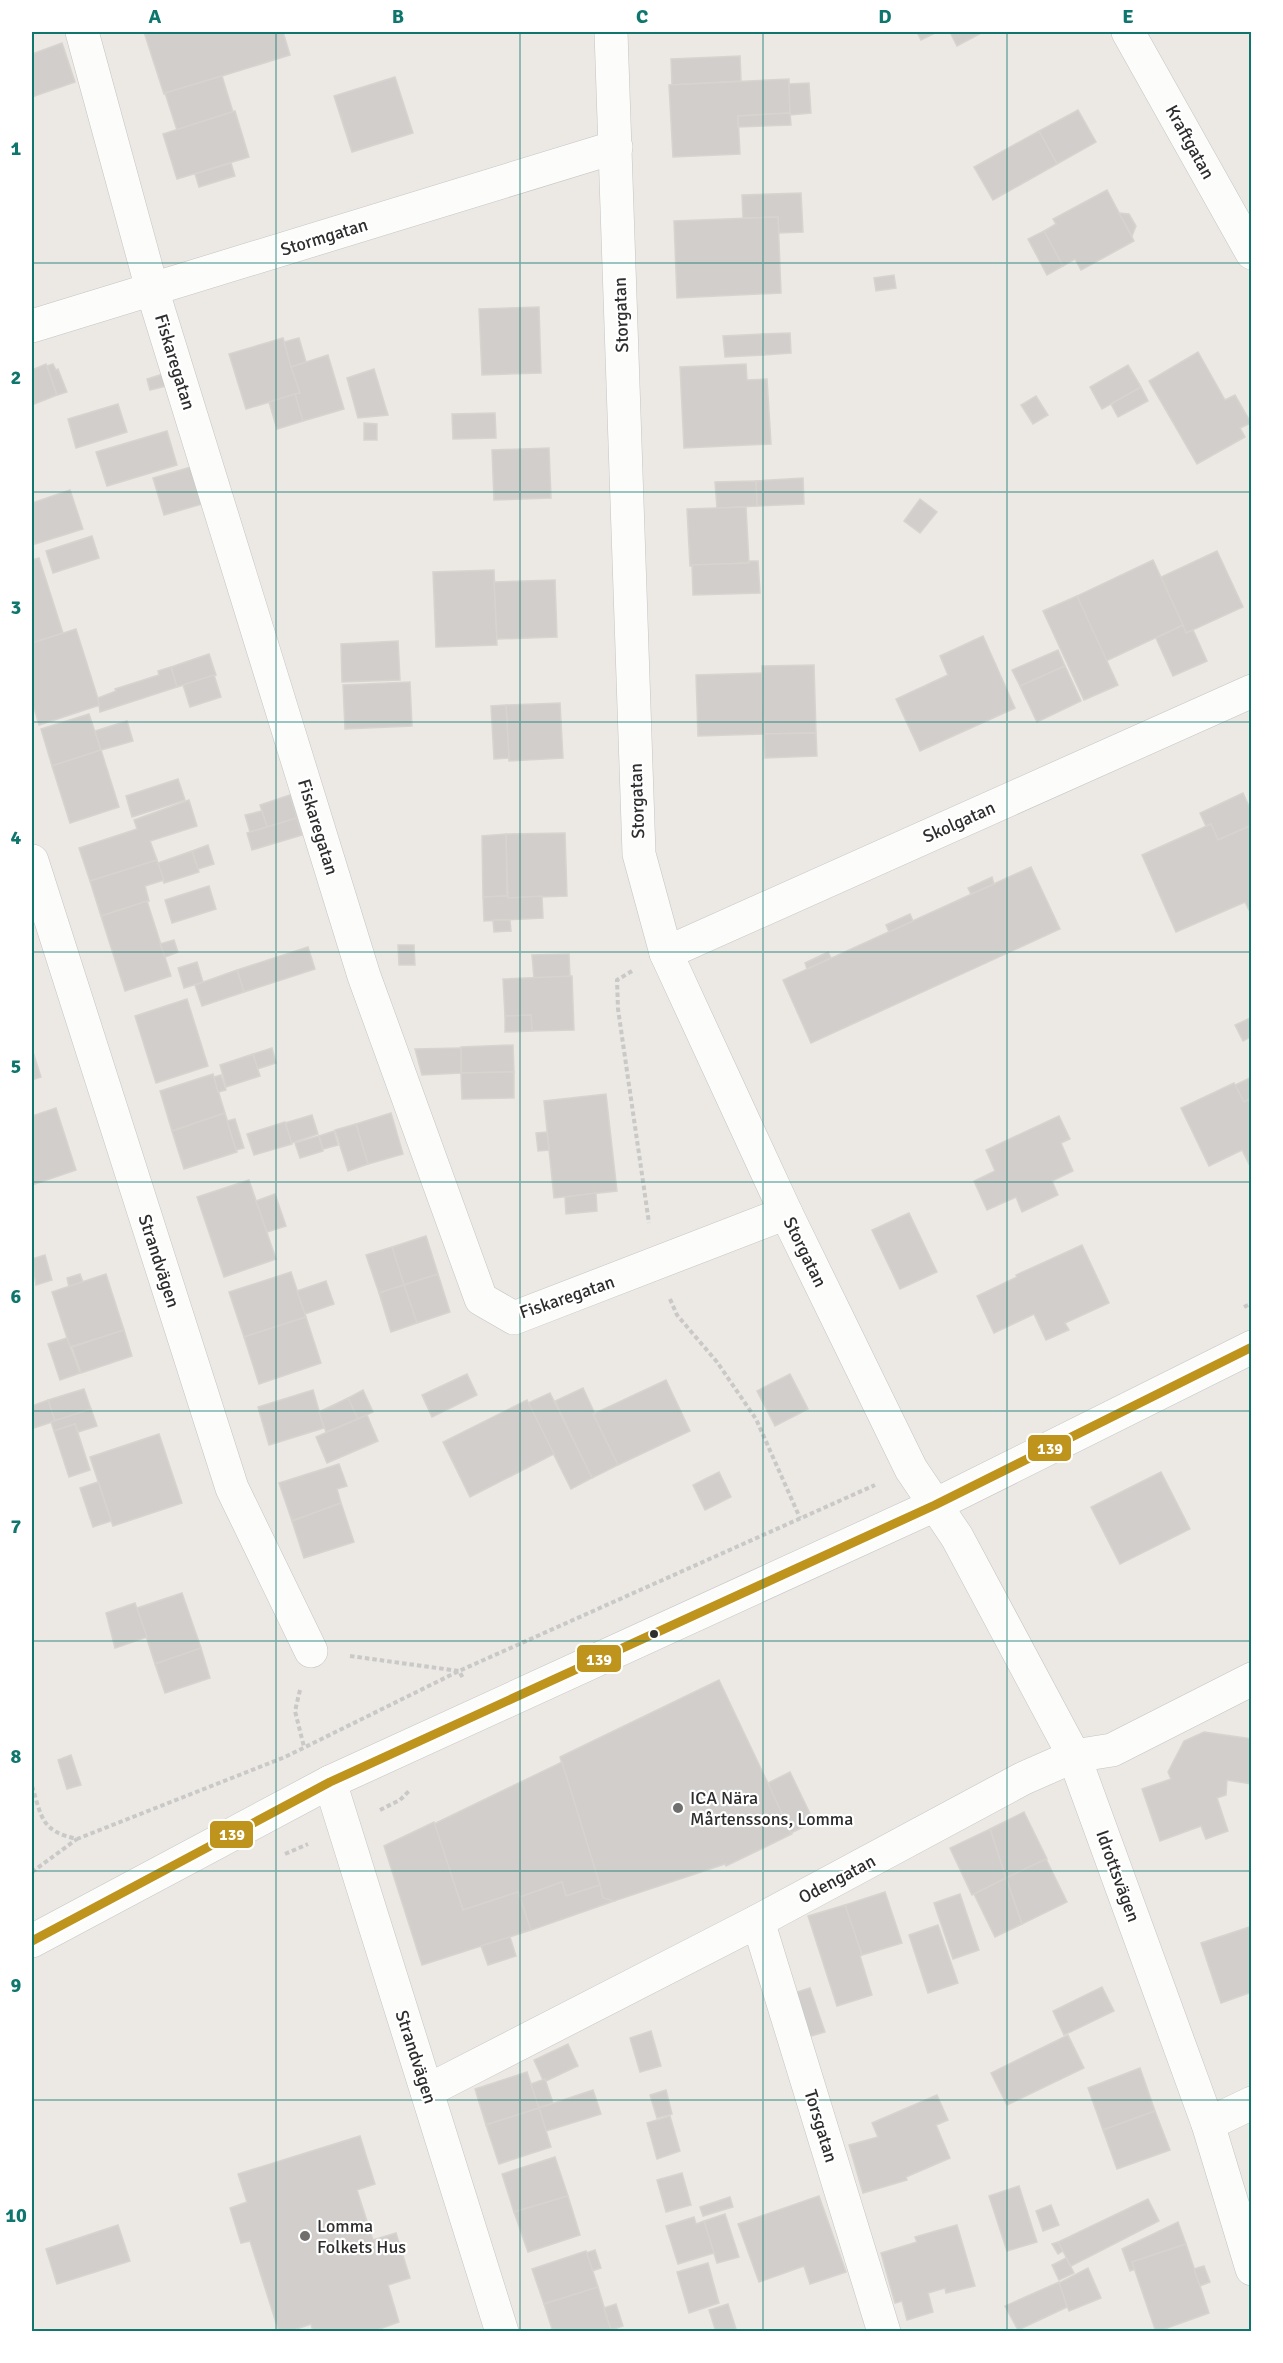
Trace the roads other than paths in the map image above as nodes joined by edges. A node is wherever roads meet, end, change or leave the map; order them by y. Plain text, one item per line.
1 (82, 32) edge
2 (611, 32) edge
3 (1128, 32) edge
4 (616, 147) junction
5 (1251, 253) edge
6 (152, 289) junction
7 (32, 326) edge
8 (1251, 691) edge
9 (32, 861) edge
10 (666, 953) junction
11 (786, 1213) junction
12 (1251, 1347) edge
13 (935, 1504) junction
14 (310, 1651) road end
15 (1251, 1679) edge
16 (1074, 1756) junction
17 (330, 1782) junction
18 (758, 1921) junction
19 (32, 1941) edge
20 (427, 2091) junction
21 (1251, 2103) edge
22 (1208, 2124) junction
23 (1251, 2269) edge
24 (502, 2331) edge
25 (884, 2331) edge

1 - 6 street, Fiskaregatan
2 - 4 street, Storgatan
3 - 5 street, Kraftgatan
4 - 6 street, Stormgatan
4 - 10 street, Storgatan
6 - 7 street, Stormgatan
6 - 11 street, Fiskaregatan
8 - 10 street, Skolgatan
9 - 14 street, Strandvägen
10 - 11 street, Storgatan
11 - 13 street, Storgatan
12 - 13 street
13 - 16 street, Idrottsvägen
13 - 17 street
15 - 16 street, Odengatan
16 - 18 street, Odengatan
16 - 22 street, Idrottsvägen
17 - 19 street
17 - 20 street, Strandvägen
18 - 20 street, Odengatan
18 - 25 street, Torsgatan
20 - 24 street, Strandvägen
21 - 22 street
22 - 23 street, Idrottsvägen

